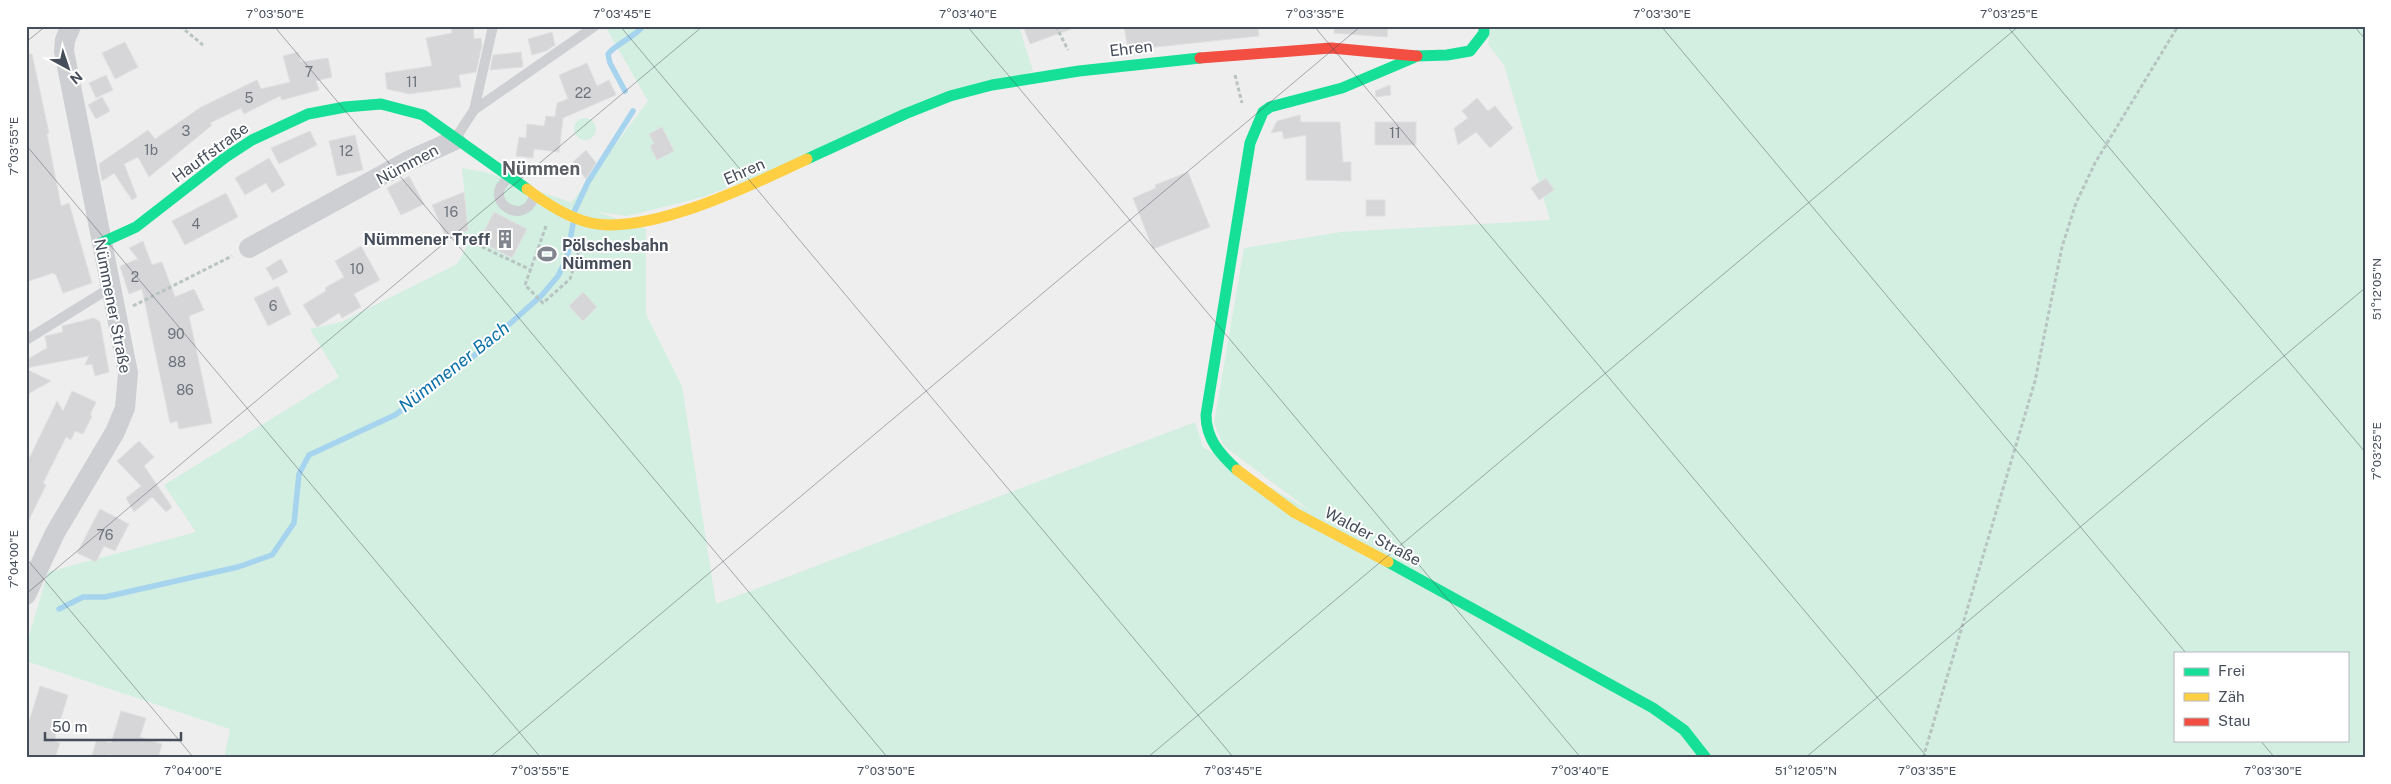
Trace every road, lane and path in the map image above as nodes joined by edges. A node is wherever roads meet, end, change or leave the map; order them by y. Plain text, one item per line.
1 (71, 26) edge
2 (180, 26) edge
3 (493, 26) edge
4 (595, 26) edge
5 (1484, 26) edge
6 (2178, 26) edge
7 (204, 45) dead end
8 (1229, 55) junction
9 (1416, 56) junction
10 (474, 110) junction
11 (1254, 131) junction
12 (455, 140) junction
13 (509, 178) junction
14 (534, 195) junction
15 (553, 206) junction
16 (585, 222) junction
17 (101, 243) junction
18 (476, 244) dead end
19 (249, 248) joint
20 (531, 270) junction
21 (110, 288) junction
22 (116, 314) junction
23 (26, 340) edge
24 (26, 595) edge
25 (1706, 758) edge
26 (1923, 758) edge

1 - 17 street, Nümmener Straße
2 - 7 path
3 - 10 lane
4 - 10 lane
5 - 9 street
6 - 26 path
8 - 9 street, Ehren
8 - 11 path
8 - 16 street, Ehren
9 - 11 street
10 - 12 lane
11 - 25 street, Walder Straße
12 - 13 street, Nümmen
12 - 17 street, Hauffstraße
12 - 19 street, Nümmen
13 - 14 street, Nümmen
13 - 14 lane
14 - 15 street, Nümmen
15 - 16 street, Nümmen
15 - 20 path
16 - 20 path
17 - 21 street, Nümmener Straße
18 - 20 path
19 - 22 path
21 - 22 street, Nümmener Straße
21 - 23 lane
22 - 24 street, Nümmener Straße

